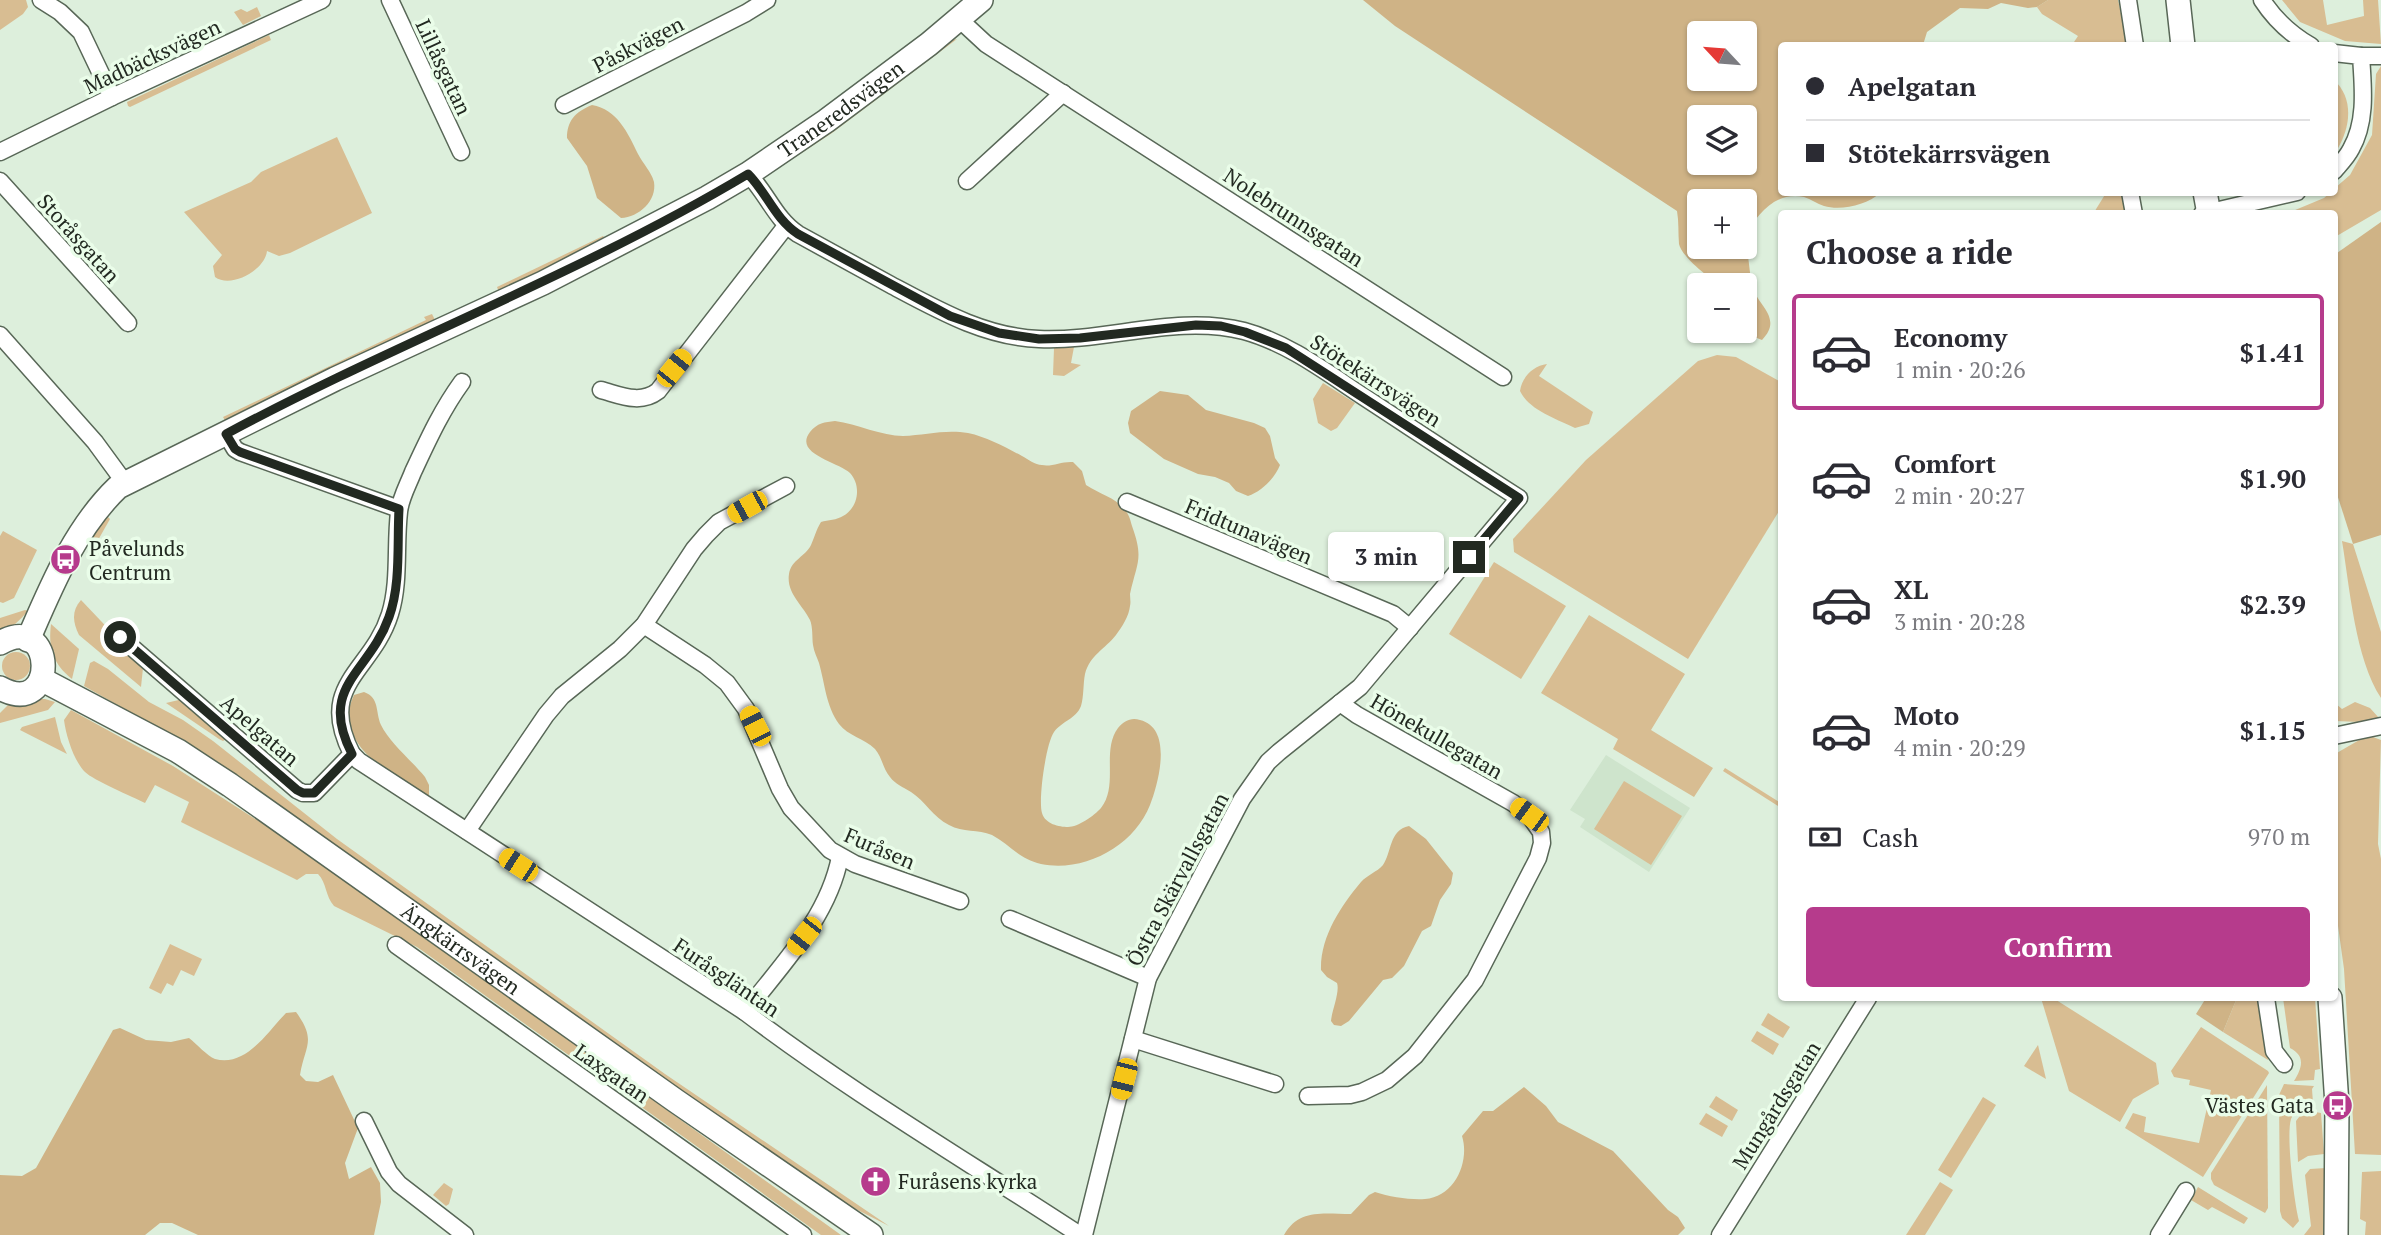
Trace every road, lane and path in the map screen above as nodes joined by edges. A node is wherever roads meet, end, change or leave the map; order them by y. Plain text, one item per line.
1 (41, 0) edge
2 (322, 0) edge
3 (390, 0) edge
4 (767, 0) edge
5 (981, 0) edge
6 (2128, 0) edge
7 (2178, 0) edge
8 (2262, 0) edge
9 (742, 7) edge
10 (959, 19) junction
11 (2134, 42) edge
12 (2183, 42) edge
13 (2305, 42) edge
14 (2338, 54) edge
15 (2381, 56) edge
16 (2361, 57) junction
17 (1063, 93) junction
18 (112, 97) junction
19 (564, 105) dead end
20 (0, 152) edge
21 (461, 152) dead end
22 (2338, 167) edge
23 (748, 174) junction
24 (0, 181) edge
25 (967, 181) dead end
26 (2274, 196) edge
27 (2206, 208) edge
28 (786, 226) junction
29 (128, 323) dead end
30 (0, 335) edge
31 (1503, 377) dead end
32 (461, 382) dead end
33 (601, 390) dead end
34 (226, 434) junction
35 (125, 483) junction
36 (786, 486) dead end
37 (1127, 502) dead end
38 (399, 509) junction
39 (644, 625) junction
40 (1410, 628) junction
41 (120, 637) dead end
42 (28, 639) junction
43 (0, 643) edge
44 (41, 679) junction
45 (0, 688) edge
46 (1340, 703) junction
47 (2381, 726) edge
48 (2338, 735) edge
49 (352, 754) junction
50 (467, 831) junction
51 (840, 857) junction
52 (960, 901) dead end
53 (1010, 919) dead end
54 (396, 945) dead end
55 (1148, 978) junction
56 (1866, 1001) edge
57 (2266, 1001) edge
58 (2330, 1001) edge
59 (745, 1012) junction
60 (1133, 1039) junction
61 (2284, 1064) dead end
62 (1275, 1084) dead end
63 (1308, 1096) dead end
64 (364, 1121) dead end
65 (2186, 1191) dead end
66 (465, 1235) edge
67 (803, 1235) edge
68 (871, 1235) edge
69 (1082, 1235) edge
70 (1720, 1235) edge
71 (2159, 1235) edge
72 (2336, 1235) edge

1 - 18 street
2 - 18 street, Madbäcksvägen
3 - 21 street, Lillåsgatan
4 - 9 street, Påskvägen
5 - 10 street, Traneredsvägen
6 - 11 street
7 - 12 street
8 - 13 street
9 - 19 street, Påskvägen
10 - 17 street, Nolebrunnsgatan
10 - 23 street, Traneredsvägen
14 - 16 street
15 - 16 street
16 - 22 street
17 - 25 street
17 - 31 street, Nolebrunnsgatan
18 - 20 street, Madbäcksvägen
23 - 28 street, Stötekärrsvägen
23 - 34 street, Traneredsvägen
24 - 29 street, Storåsgatan
26 - 27 street
28 - 33 street
28 - 40 street, Stötekärrsvägen
30 - 35 street
32 - 38 street
34 - 35 street, Traneredsvägen
34 - 38 street
35 - 42 street, Traneredsvägen
36 - 39 street
37 - 40 street, Fridtunavägen
38 - 49 street
39 - 50 street
39 - 51 street, Furåsen
40 - 46 street
41 - 49 street, Apelgatan
42 - 43 street
42 - 44 street
44 - 45 street
44 - 68 street, Ängkärrsvägen
46 - 55 street, Östra Skärvallsgatan
46 - 63 street, Hönekullegatan
47 - 48 street
49 - 50 street, Furåsgläntan
50 - 59 street, Furåsgläntan
51 - 52 street, Furåsen
51 - 59 street
53 - 55 street
54 - 67 street, Laxgatan
55 - 60 street, Östra Skärvallsgatan
56 - 70 street, Mungårdsgatan
57 - 61 street
58 - 72 street
59 - 69 street, Furåsgläntan
60 - 62 street
60 - 69 street, Östra Skärvallsgatan
64 - 66 street
65 - 71 street

